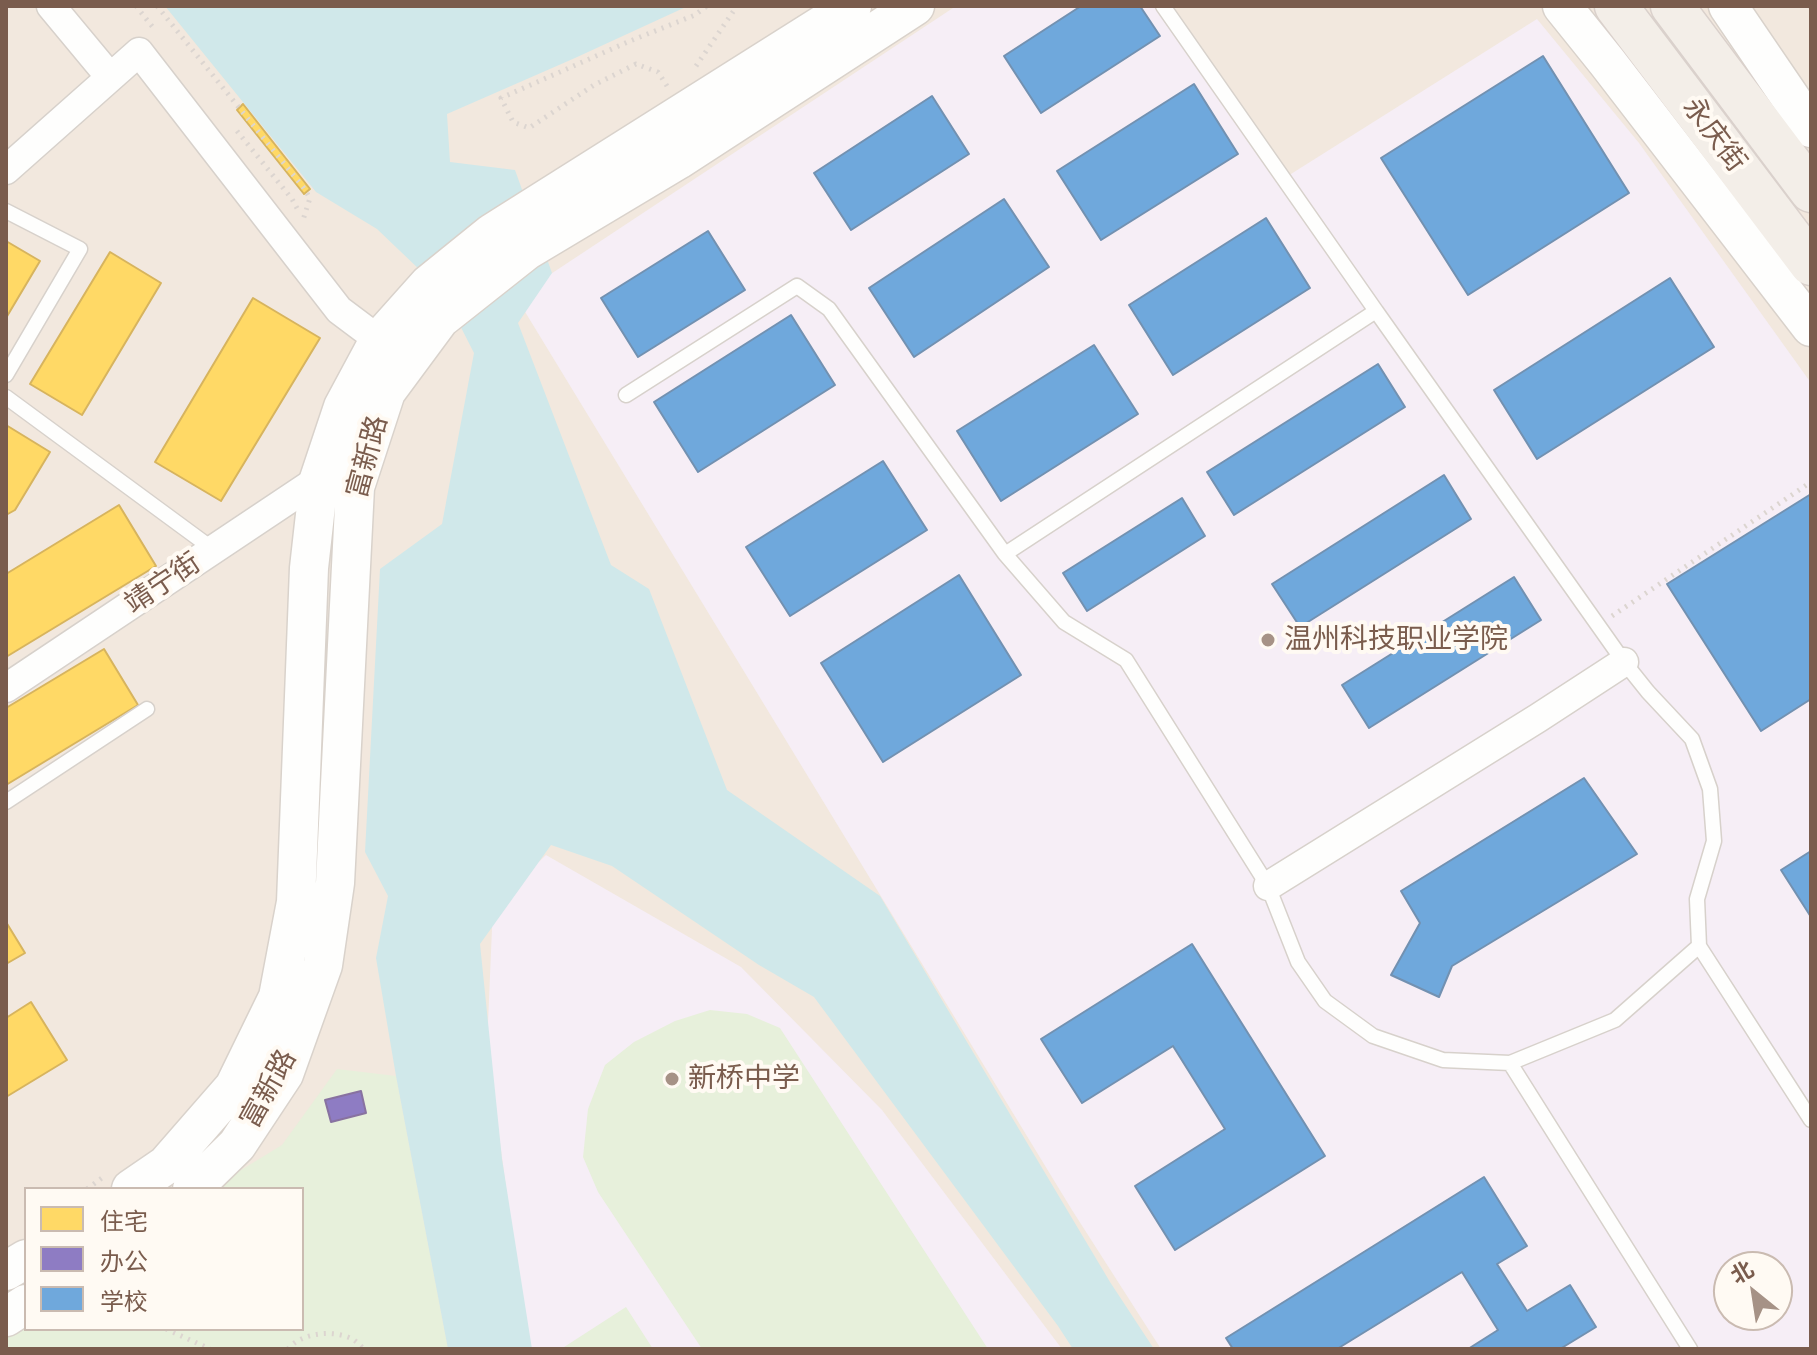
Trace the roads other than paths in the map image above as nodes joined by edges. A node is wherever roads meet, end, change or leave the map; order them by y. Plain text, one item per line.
1 (51, 6) edge
2 (852, 6) edge
3 (915, 6) edge
4 (1163, 6) edge
5 (1562, 6) edge
6 (1672, 6) edge
7 (1728, 6) edge
8 (1626, 18) edge
9 (110, 77) junction
10 (1811, 128) edge
11 (6, 170) edge
12 (1811, 191) edge
13 (6, 211) edge
14 (1811, 264) edge
15 (434, 302) junction
16 (1376, 311) junction
17 (1811, 327) edge
18 (379, 340) junction
19 (6, 375) edge
20 (626, 395) dead end
21 (6, 397) edge
22 (319, 479) junction
23 (214, 550) junction
24 (1005, 554) junction
25 (1624, 662) junction
26 (6, 688) edge
27 (147, 709) dead end
28 (6, 802) edge
29 (1268, 886) junction
30 (1699, 946) junction
31 (1510, 1063) junction
32 (1811, 1120) edge
33 (134, 1187) edge
34 (194, 1187) edge
35 (24, 1260) edge
36 (6, 1271) edge
37 (24, 1305) edge
38 (6, 1317) edge
39 (1690, 1349) edge

1 - 9 street
2 - 15 street, 富新路
3 - 15 street, 富新路
4 - 16 lane
5 - 17 street
6 - 12 main road, 永庆街
7 - 10 street
8 - 14 main road, 永庆街
9 - 11 street
9 - 18 street
13 - 19 lane
15 - 18 street, 富新路
15 - 34 street, 富新路
16 - 24 lane
16 - 25 lane
18 - 22 street, 富新路
20 - 24 lane
21 - 23 lane
22 - 23 street, 靖宁街
22 - 33 street, 富新路
23 - 26 street, 靖宁街
24 - 29 lane
25 - 29 street
25 - 30 lane
27 - 28 lane
29 - 31 lane
30 - 31 lane
30 - 32 lane
31 - 39 lane
35 - 36 street
37 - 38 street

